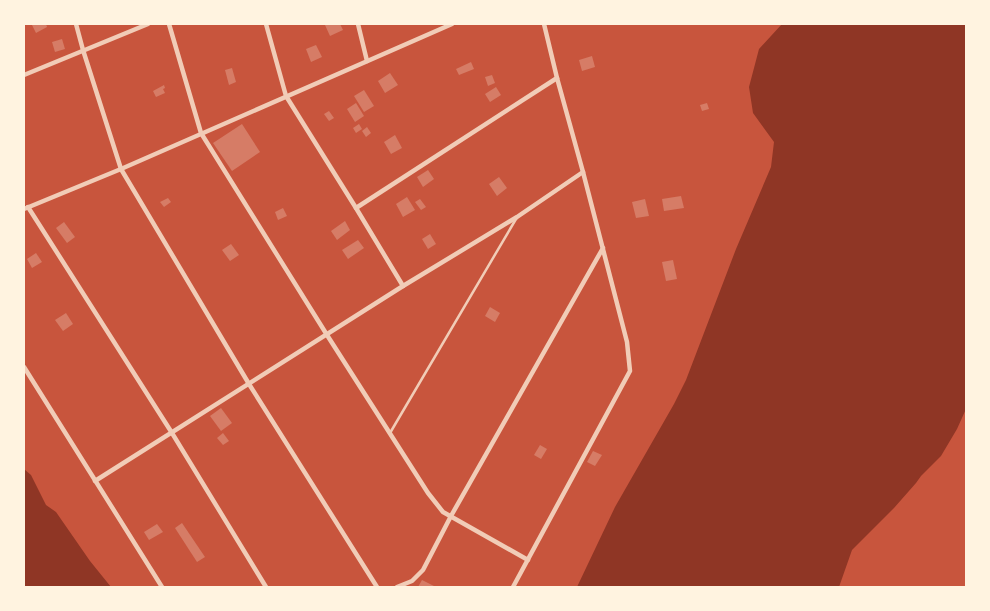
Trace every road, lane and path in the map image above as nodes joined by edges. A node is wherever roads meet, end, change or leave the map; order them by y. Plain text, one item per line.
1 (76, 24) edge
2 (148, 24) edge
3 (169, 24) edge
4 (266, 24) edge
5 (358, 24) edge
6 (451, 24) edge
7 (544, 24) edge
8 (83, 50) junction
9 (367, 61) junction
10 (24, 75) edge
11 (557, 78) junction
12 (286, 96) junction
13 (201, 132) junction
14 (121, 169) junction
15 (583, 172) junction
16 (26, 208) edge
17 (356, 208) junction
18 (516, 217) junction
19 (603, 248) junction
20 (403, 286) junction
21 (327, 335) junction
22 (24, 367) edge
23 (249, 384) junction
24 (172, 433) junction
25 (390, 433) junction
26 (95, 482) junction
27 (451, 516) junction
28 (528, 560) junction
29 (162, 587) edge
30 (266, 587) edge
31 (377, 587) edge
32 (397, 587) edge
33 (513, 587) edge

1 - 8 street
2 - 8 street
3 - 13 street
4 - 12 street
5 - 9 street
6 - 9 street
7 - 11 street
8 - 10 street
8 - 14 street
9 - 12 street
11 - 15 street
11 - 17 street
12 - 13 street
12 - 17 street
13 - 14 street
13 - 21 street
14 - 16 street
14 - 23 street
15 - 18 street
15 - 19 street
16 - 24 street
17 - 20 street
18 - 20 street
18 - 25 lane
19 - 27 street
19 - 28 street
20 - 21 street
21 - 23 street
21 - 25 street
22 - 26 street
23 - 24 street
23 - 31 street
24 - 26 street
24 - 30 street
25 - 27 street
26 - 29 street
27 - 28 street
27 - 32 street
28 - 33 street

